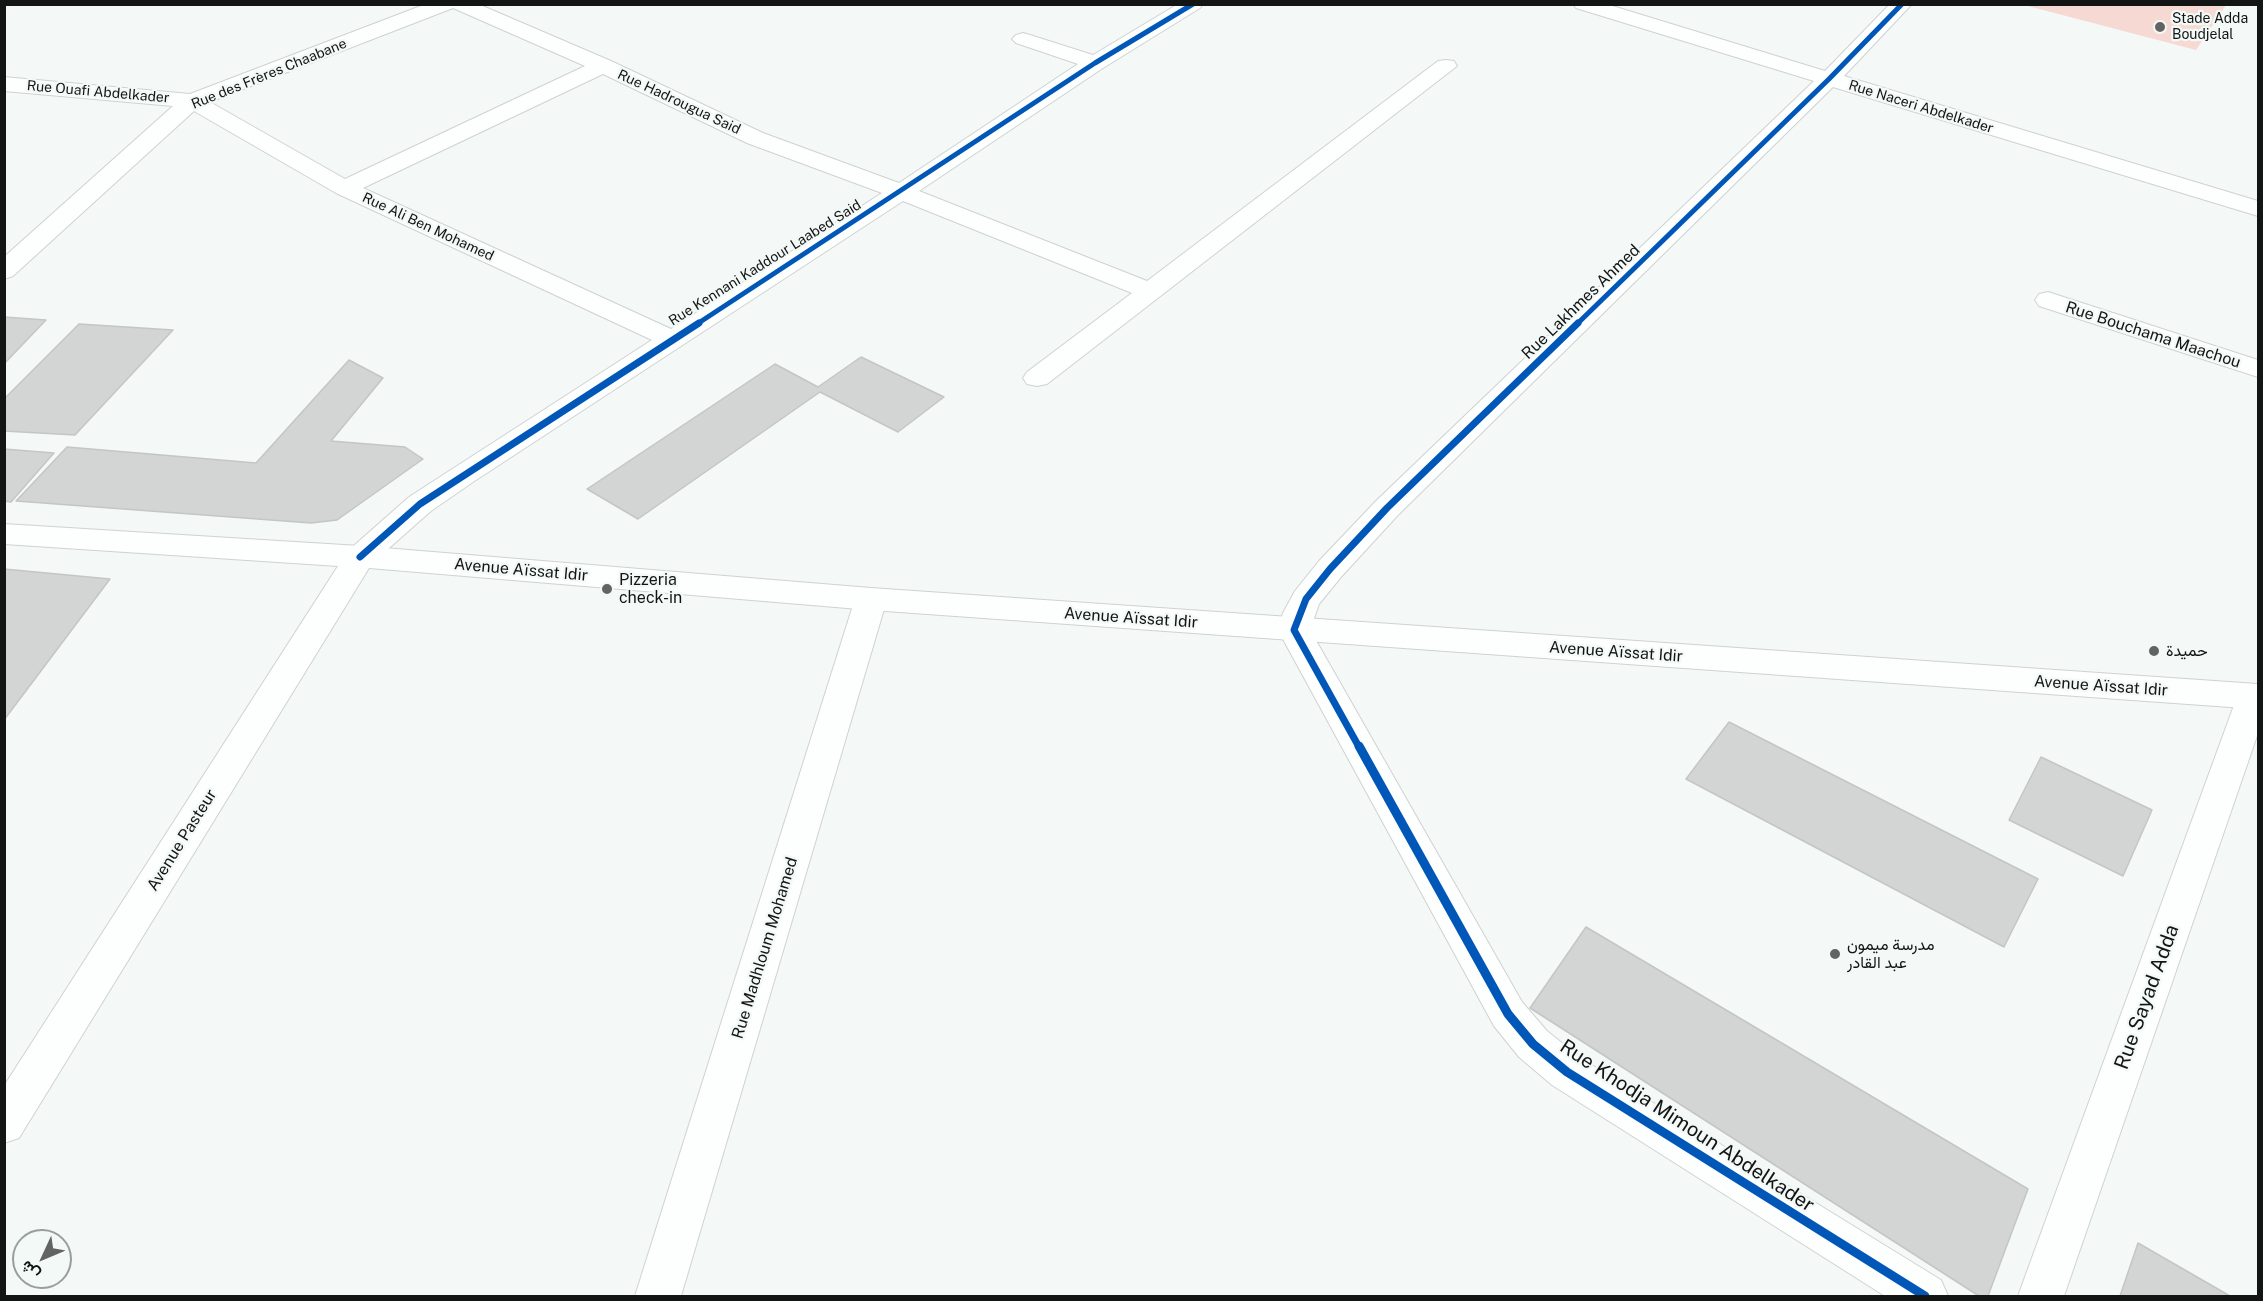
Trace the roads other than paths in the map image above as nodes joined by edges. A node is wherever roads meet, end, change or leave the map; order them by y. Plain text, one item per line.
1 (446, 4) edge
2 (460, 4) edge
3 (1193, 4) edge
4 (1583, 4) edge
5 (1902, 4) edge
6 (1023, 39) dead end
7 (1095, 63) junction
8 (603, 66) junction
9 (1446, 66) dead end
10 (1829, 79) junction
11 (4, 84) edge
12 (192, 101) junction
13 (344, 188) junction
14 (901, 192) junction
15 (2259, 209) edge
16 (4, 271) edge
17 (1149, 291) junction
18 (2048, 300) dead end
19 (671, 339) junction
20 (2259, 369) edge
21 (1036, 378) dead end
22 (4, 534) edge
23 (360, 557) junction
24 (871, 599) junction
25 (1294, 630) junction
26 (2256, 697) edge
27 (4, 1124) edge
28 (658, 1296) edge
29 (1925, 1296) edge
30 (2041, 1296) edge

1 - 12 street, Rue des Frères Chaabane
2 - 8 street, Rue Hadrougua Said
3 - 7 street, Rue Kennani Kaddour Laabed Said
4 - 10 street, Rue Naceri Abdelkader
5 - 10 street, Rue Lakhmes Ahmed
6 - 7 street
7 - 14 street, Rue Kennani Kaddour Laabed Said
8 - 13 street
8 - 14 street, Rue Hadrougua Said
9 - 17 street
10 - 15 street, Rue Naceri Abdelkader
10 - 25 street, Rue Lakhmes Ahmed
11 - 12 street, Rue Ouafi Abdelkader
12 - 13 street, Rue Ali Ben Mohamed
12 - 16 street, Rue des Frères Chaabane
13 - 19 street, Rue Ali Ben Mohamed
14 - 17 street, Rue Hadrougua Said
14 - 19 street, Rue Kennani Kaddour Laabed Said
17 - 21 street
18 - 20 street, Rue Bouchama Maachou
19 - 23 street, Rue Kennani Kaddour Laabed Said
22 - 23 street, Avenue Aïssat Idir
23 - 24 street, Avenue Aïssat Idir
23 - 27 street, Avenue Pasteur
24 - 25 street, Avenue Aïssat Idir
24 - 28 street, Rue Madhloum Mohamed
25 - 26 street, Avenue Aïssat Idir
25 - 29 street, Rue Khodja Mimoun Abdelkader
26 - 30 street, Rue Sayad Adda

